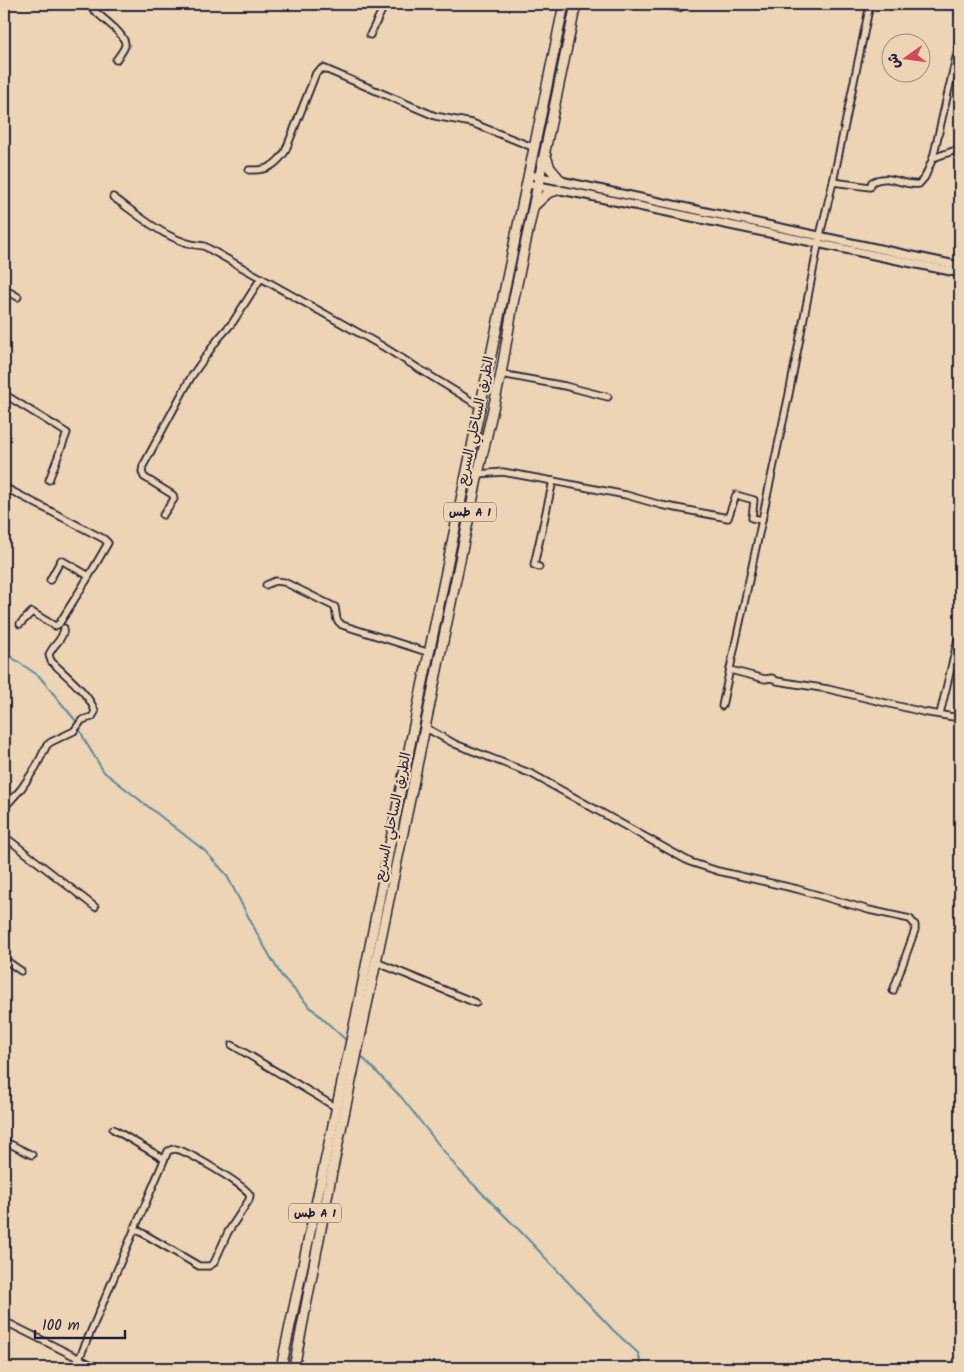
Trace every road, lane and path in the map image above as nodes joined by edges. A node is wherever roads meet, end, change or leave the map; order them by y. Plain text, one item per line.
1 (88, 4) edge
2 (385, 4) edge
3 (564, 4) edge
4 (576, 4) edge
5 (662, 4) edge
6 (686, 4) edge
7 (870, 4) edge
8 (370, 35) dead end
9 (960, 40) edge
10 (116, 60) dead end
11 (535, 148) junction
12 (960, 152) edge
13 (545, 153) junction
14 (933, 158) junction
15 (250, 170) dead end
16 (529, 180) junction
17 (539, 182) junction
18 (833, 182) junction
19 (560, 185) junction
20 (113, 197) dead end
21 (623, 199) junction
22 (535, 205) junction
23 (760, 223) junction
24 (759, 232) junction
25 (820, 236) junction
26 (818, 245) junction
27 (895, 256) junction
28 (960, 266) edge
29 (960, 274) edge
30 (261, 278) junction
31 (4, 288) edge
32 (18, 297) dead end
33 (501, 374) junction
34 (4, 394) edge
35 (608, 397) dead end
36 (481, 407) junction
37 (478, 474) junction
38 (49, 480) dead end
39 (553, 481) junction
40 (4, 487) edge
41 (163, 514) dead end
42 (762, 520) junction
43 (539, 567) dead end
44 (89, 576) junction
45 (50, 580) dead end
46 (266, 584) dead end
47 (20, 624) dead end
48 (64, 628) dead end
49 (958, 639) dead end
50 (430, 653) junction
51 (730, 670) junction
52 (722, 706) dead end
53 (940, 714) junction
54 (960, 718) edge
55 (426, 728) junction
56 (4, 808) edge
57 (4, 836) edge
58 (95, 907) dead end
59 (4, 959) edge
60 (376, 962) junction
61 (21, 971) dead end
62 (893, 991) dead end
63 (476, 1003) dead end
64 (360, 1018) junction
65 (232, 1045) dead end
66 (351, 1058) junction
67 (337, 1108) junction
68 (113, 1129) dead end
69 (4, 1141) edge
70 (32, 1155) dead end
71 (164, 1159) junction
72 (134, 1228) junction
73 (4, 1321) edge
74 (79, 1359) junction
75 (98, 1368) edge
76 (281, 1368) edge
77 (294, 1368) edge

1 - 10 street
2 - 8 street
3 - 11 highway, الطريق الساحلي السريع / طس A 1
4 - 13 highway, الطريق الساحلي السريع / طس A 1
5 - 6 street
7 - 18 street
9 - 14 street
11 - 15 street
11 - 16 highway, الطريق الساحلي السريع / طس A 1
12 - 14 street
13 - 17 highway, الطريق الساحلي السريع / طس A 1
13 - 19 highway
14 - 18 street
16 - 17 street
16 - 36 highway, الطريق الساحلي السريع / طس A 1
17 - 19 street
17 - 22 highway, الطريق الساحلي السريع / طس A 1
18 - 25 street
19 - 21 street
19 - 22 highway
20 - 30 street
21 - 23 street
21 - 24 street
22 - 33 highway, الطريق الساحلي السريع / طس A 1
23 - 24 street
23 - 25 street
24 - 26 street
25 - 26 street
25 - 27 street
26 - 27 street
26 - 42 street
27 - 28 street
27 - 29 street
30 - 36 street
30 - 41 street
31 - 32 street
33 - 35 street
33 - 37 highway, الطريق الساحلي السريع / طس A 1
34 - 38 street
36 - 50 highway, الطريق الساحلي السريع / طس A 1
37 - 39 street
37 - 55 highway, الطريق الساحلي السريع / طس A 1
39 - 42 street
39 - 43 street
40 - 44 street
42 - 51 street
44 - 45 street
44 - 47 street
46 - 50 street
48 - 56 street
49 - 53 street
50 - 64 highway, الطريق الساحلي السريع / طس A 1
51 - 52 street
51 - 53 street
53 - 54 street
55 - 60 highway, الطريق الساحلي السريع / طس A 1
55 - 62 street
57 - 58 street
59 - 61 street
60 - 63 street
60 - 64 highway, الطريق الساحلي السريع / طس A 1
64 - 66 highway
65 - 67 street
66 - 67 highway, طس A 1
66 - 77 highway, طس A 1
67 - 76 highway, طس A 1
68 - 71 street
69 - 70 street
71 - 72 street
71 - 72 street
72 - 74 street
73 - 74 street
74 - 75 street

